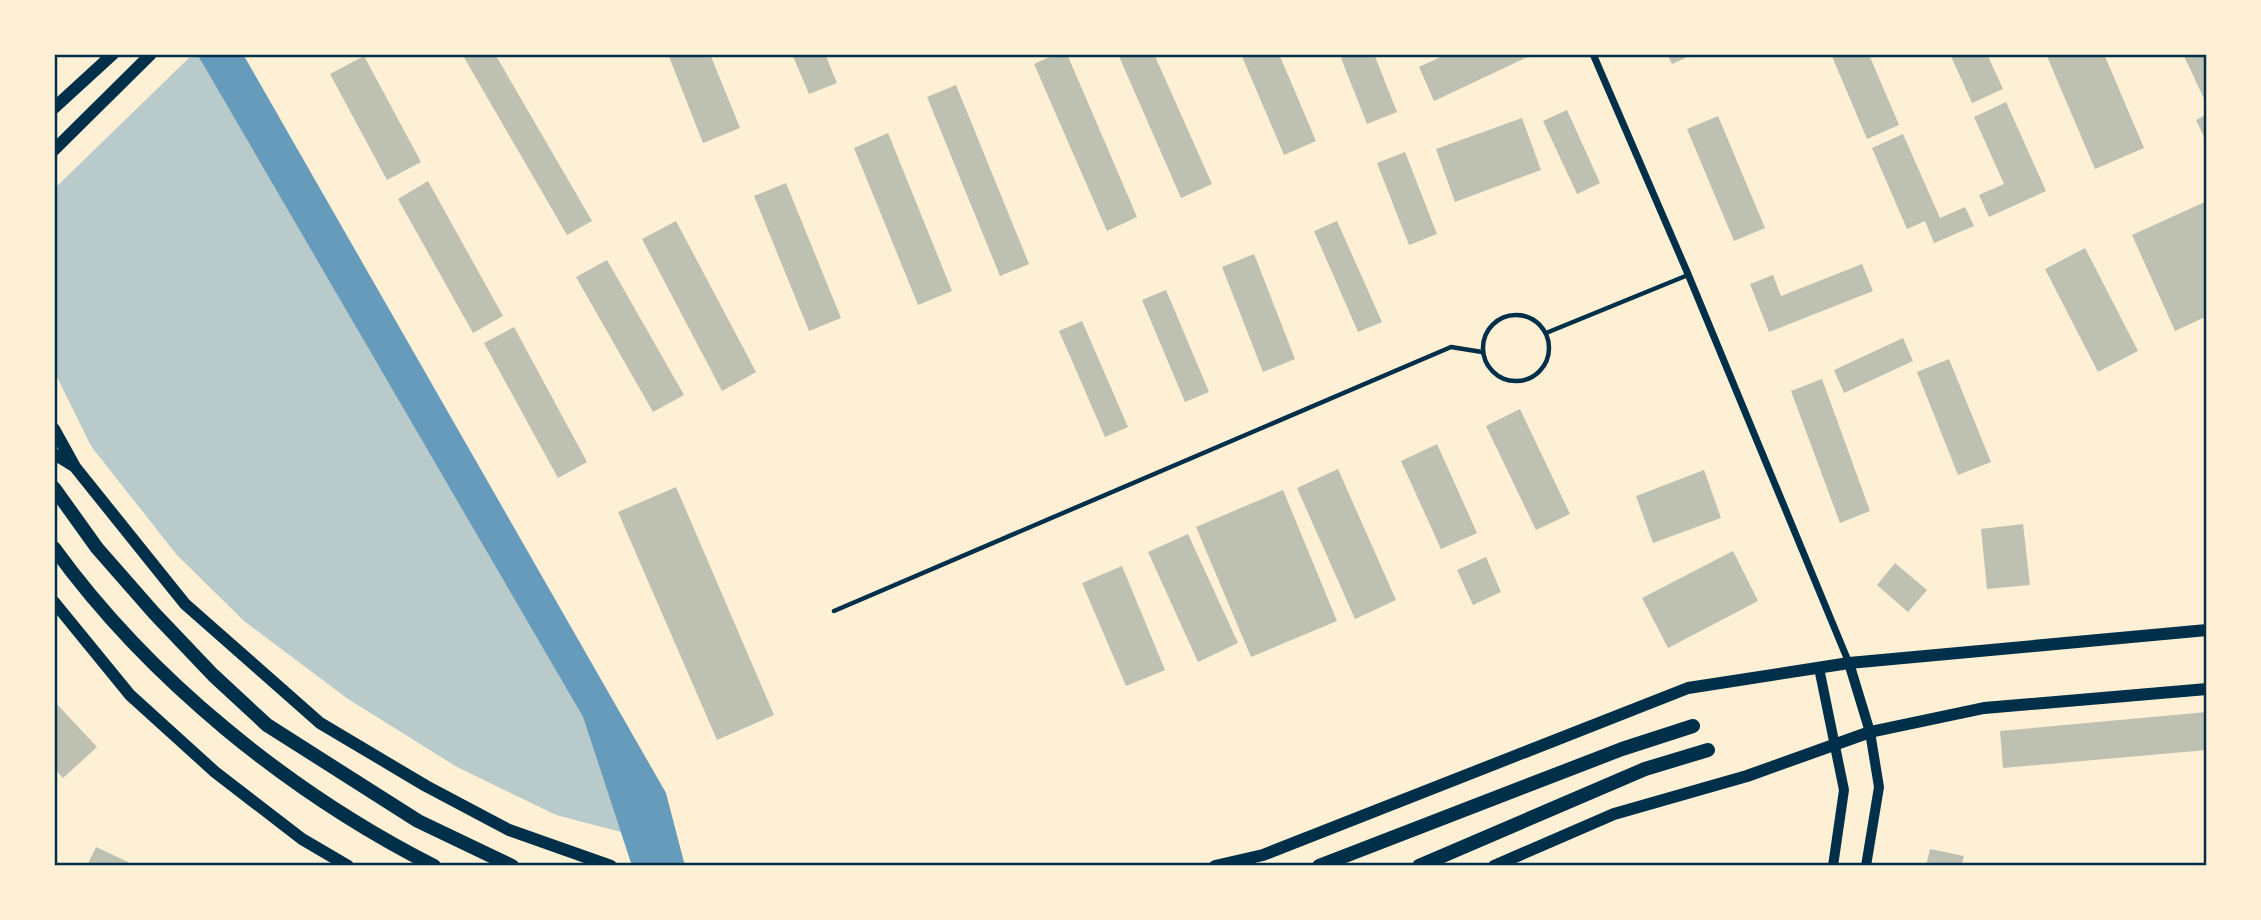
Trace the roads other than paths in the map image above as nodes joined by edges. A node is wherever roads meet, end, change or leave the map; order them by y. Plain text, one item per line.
1 (113, 54) edge
2 (150, 54) edge
3 (1592, 54) edge
4 (54, 108) edge
5 (54, 150) edge
6 (1688, 274) junction
7 (1546, 333) junction
8 (1482, 352) junction
9 (54, 429) edge
10 (54, 454) edge
11 (75, 467) junction
12 (54, 488) edge
13 (54, 548) edge
14 (54, 602) edge
15 (834, 611) dead end
16 (2207, 629) edge
17 (1849, 663) junction
18 (1819, 668) junction
19 (2207, 689) edge
20 (1693, 726) dead end
21 (1870, 732) junction
22 (1835, 744) junction
23 (1708, 750) dead end
24 (348, 866) edge
25 (433, 866) edge
26 (512, 866) edge
27 (611, 866) edge
28 (1215, 866) edge
29 (1320, 866) edge
30 (1419, 866) edge
31 (1494, 866) edge
32 (1833, 866) edge
33 (1866, 866) edge

1 - 4 main road
2 - 5 main road
3 - 6 street
6 - 7 lane
6 - 17 street
7 - 8 lane
7 - 8 lane
8 - 15 lane
9 - 11 main road
10 - 11 main road
11 - 27 main road
12 - 26 highway
13 - 25 highway
14 - 24 main road
16 - 17 main road
17 - 18 main road
17 - 21 street
18 - 22 street
18 - 28 main road
19 - 21 main road
20 - 29 highway
21 - 22 main road
21 - 33 street
22 - 31 main road
22 - 32 street
23 - 30 highway

